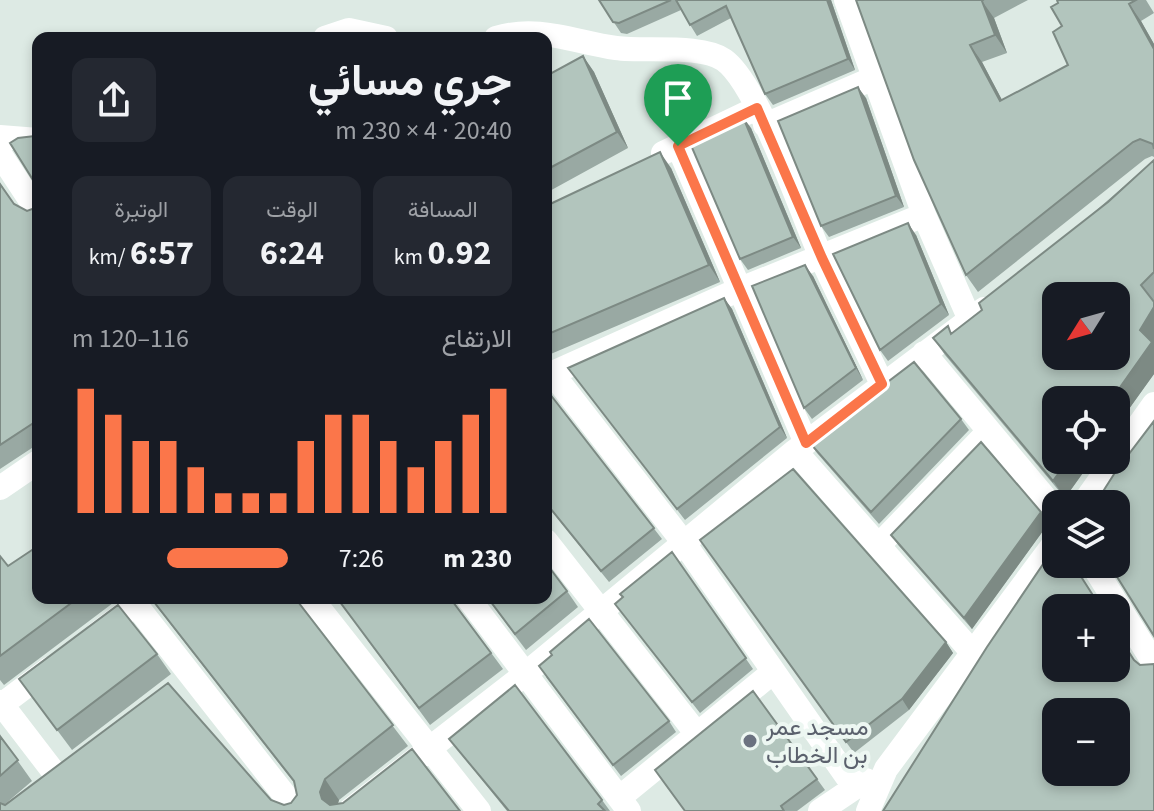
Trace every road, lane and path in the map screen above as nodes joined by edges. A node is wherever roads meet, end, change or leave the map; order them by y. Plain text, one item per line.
1 (846, 0) edge
2 (552, 36) edge
3 (874, 78) junction
4 (761, 116) junction
5 (0, 137) edge
6 (32, 140) edge
7 (678, 146) junction
8 (0, 154) edge
9 (638, 166) edge
10 (32, 203) edge
11 (924, 215) junction
12 (822, 258) junction
13 (738, 290) junction
14 (1007, 292) edge
15 (970, 320) junction
16 (924, 353) junction
17 (552, 374) edge
18 (552, 379) edge
19 (882, 384) junction
20 (1154, 404) edge
21 (989, 431) junction
22 (1130, 438) edge
23 (800, 447) junction
24 (32, 466) edge
25 (0, 488) edge
26 (1042, 494) edge
27 (684, 543) junction
28 (880, 544) junction
29 (552, 549) edge
30 (1042, 560) edge
31 (1101, 578) edge
32 (316, 604) edge
33 (472, 604) edge
34 (601, 611) junction
35 (973, 653) junction
36 (1154, 663) edge
37 (772, 673) junction
38 (524, 675) junction
39 (192, 677) junction
40 (168, 696) edge
41 (1, 704) edge
42 (697, 734) junction
43 (430, 749) junction
44 (83, 761) edge
45 (886, 769) junction
46 (59, 779) junction
47 (854, 787) junction
48 (38, 795) edge
49 (624, 805) edge
50 (297, 811) edge
51 (349, 811) edge
52 (479, 811) edge
53 (820, 811) edge
54 (868, 811) edge

1 - 3 street
2 - 4 street
3 - 4 street
3 - 11 street
4 - 7 street
4 - 12 street
5 - 6 street
7 - 9 street
7 - 13 street
8 - 10 street
11 - 12 street
11 - 15 street
12 - 13 street
12 - 19 street
13 - 17 street
13 - 23 street
14 - 15 street
15 - 16 street
16 - 19 street
16 - 21 street
18 - 27 street
19 - 23 street
20 - 22 street
21 - 26 street
21 - 28 street
23 - 27 street
23 - 28 street
24 - 25 street
27 - 34 street
27 - 37 street
28 - 35 street
29 - 34 street
30 - 35 street
31 - 36 street
32 - 43 street
33 - 38 street
34 - 38 street
34 - 42 street
35 - 45 street
37 - 42 street
37 - 47 street
38 - 43 street
38 - 49 street
39 - 40 street
39 - 41 street
39 - 50 street
41 - 46 street
42 - 49 street
43 - 51 street
43 - 52 street
44 - 46 street
45 - 47 street
45 - 54 street
46 - 48 street
47 - 53 street

